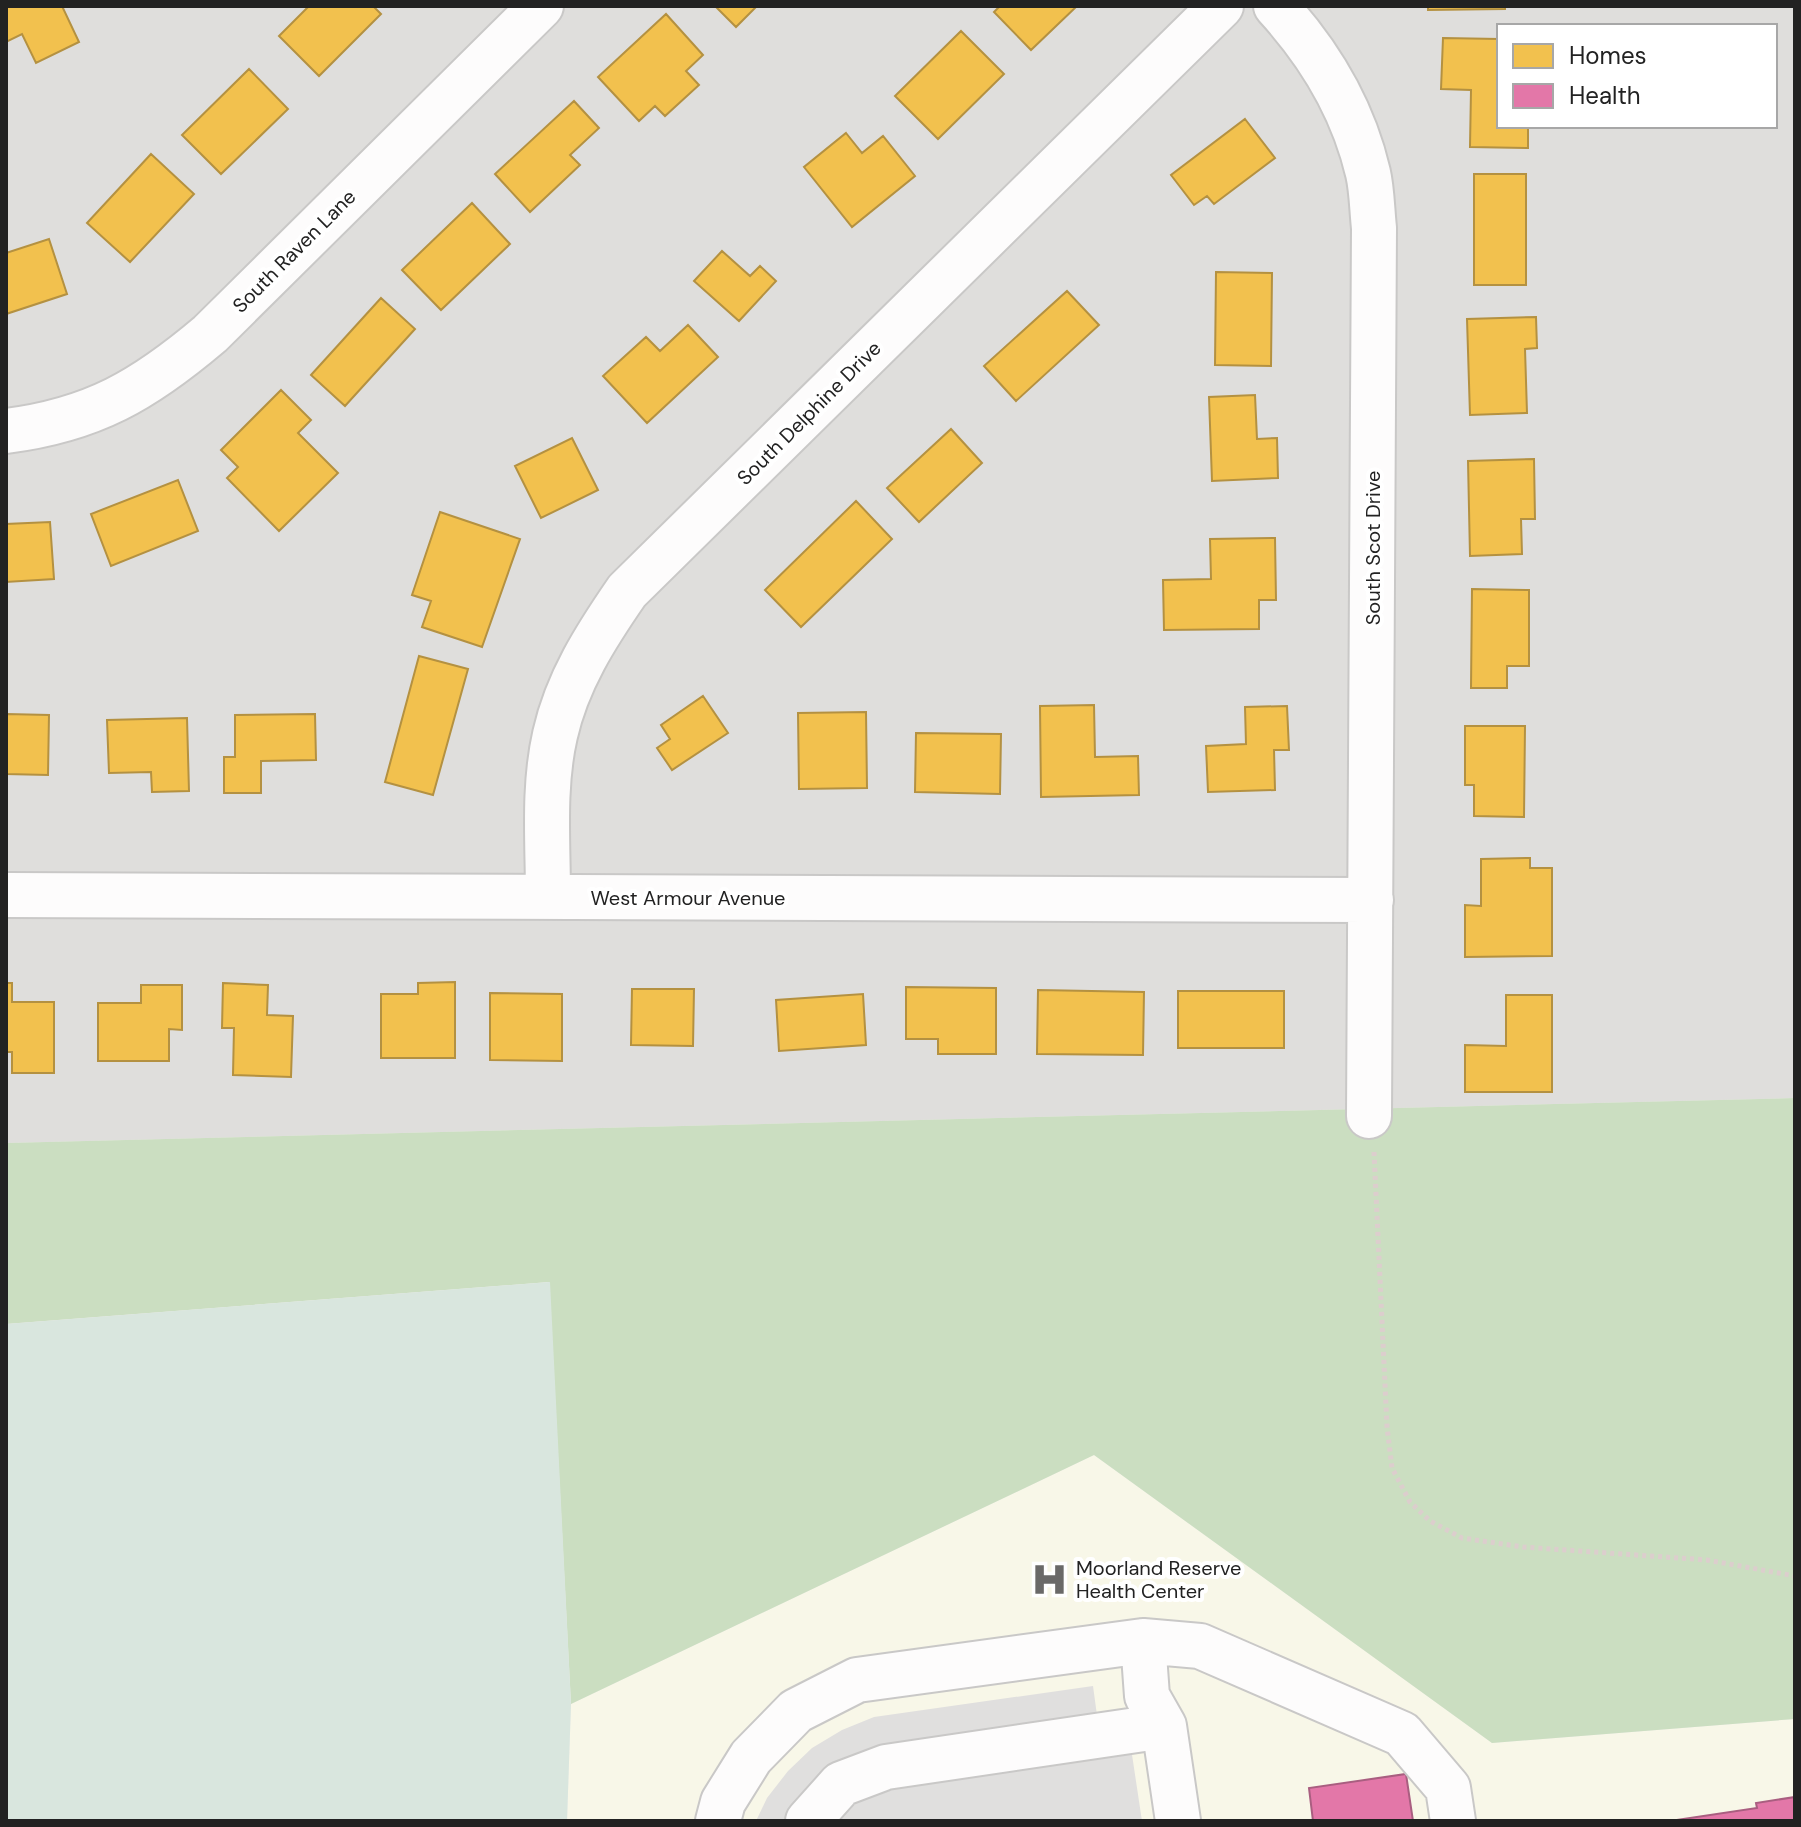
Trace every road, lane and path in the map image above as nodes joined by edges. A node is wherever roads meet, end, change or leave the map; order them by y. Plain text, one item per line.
1 (541, 6) edge
2 (1221, 6) edge
3 (1276, 6) edge
4 (6, 431) edge
5 (6, 895) edge
6 (548, 896) junction
7 (1371, 900) junction
8 (1369, 1116) joint
9 (1795, 1576) edge
10 (1143, 1641) junction
11 (1164, 1726) junction
12 (718, 1821) edge
13 (808, 1821) edge
14 (1178, 1821) edge
15 (1453, 1821) edge

1 - 4 street, South Raven Lane
2 - 6 street, South Delphine Drive
3 - 7 street, South Scot Drive
5 - 6 street, West Armour Avenue
6 - 7 street, West Armour Avenue
7 - 8 street, South Scot Drive
8 - 9 path
10 - 11 street
10 - 12 street
10 - 15 street
11 - 13 street
11 - 14 street

